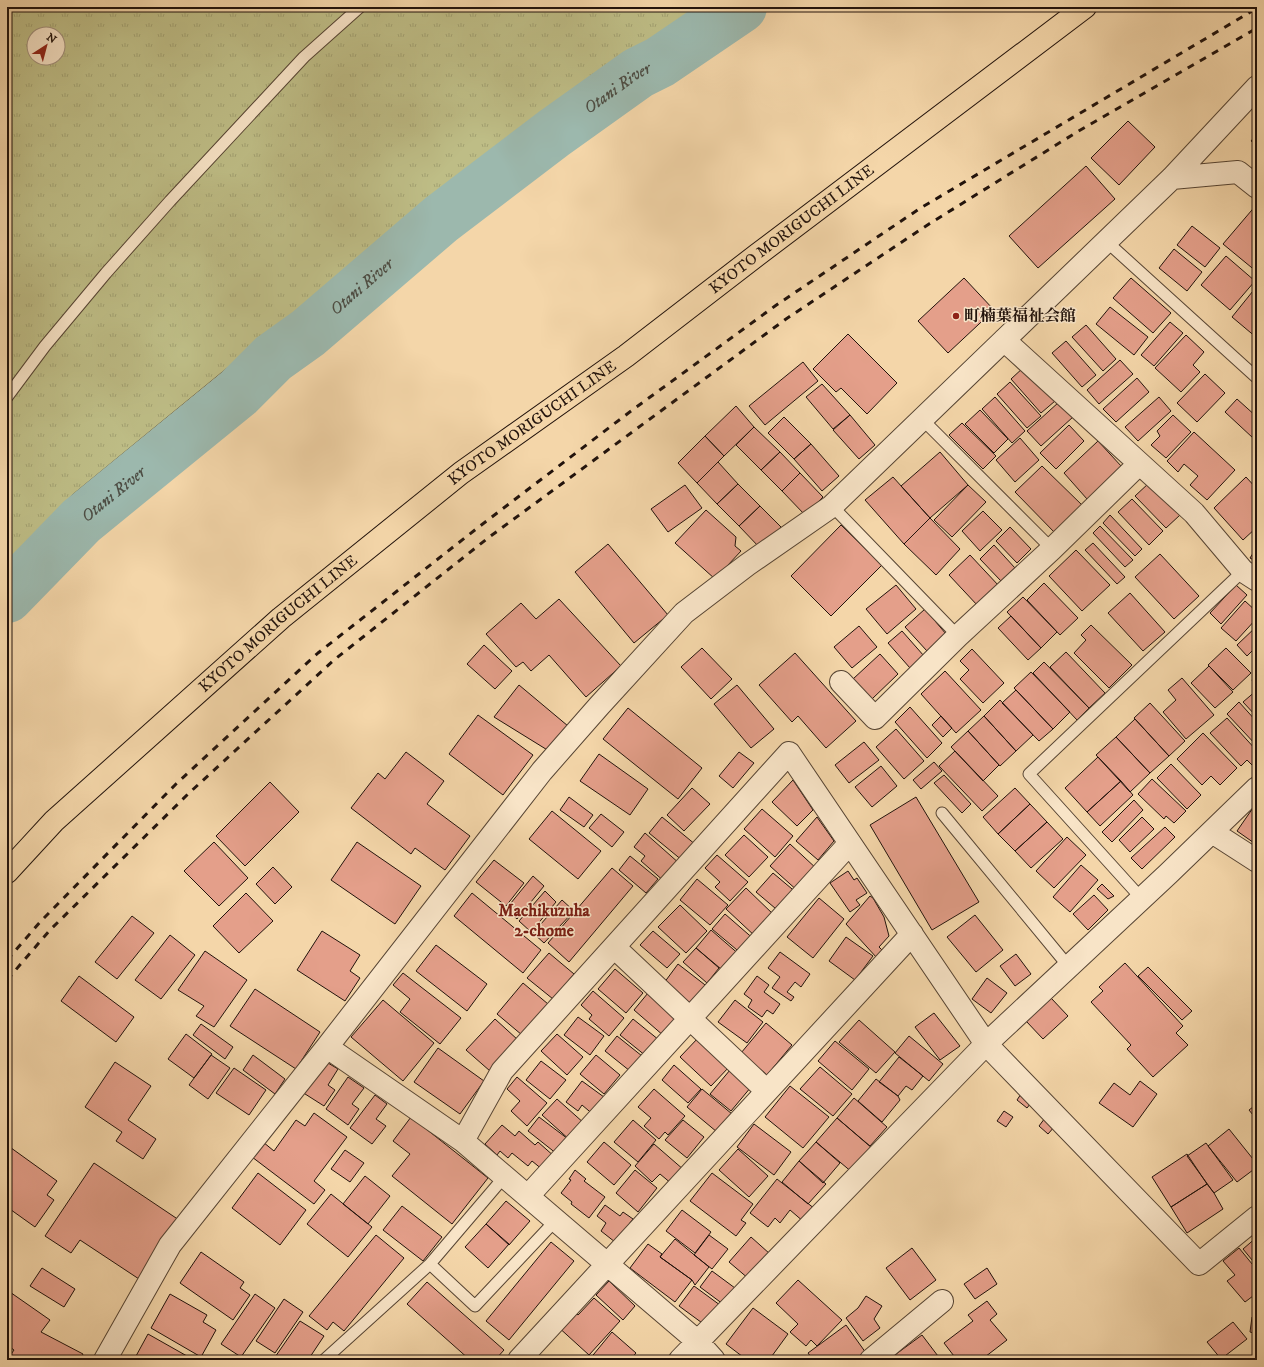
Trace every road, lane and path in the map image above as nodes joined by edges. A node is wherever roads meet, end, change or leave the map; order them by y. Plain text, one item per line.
1 (360, 7) edge
2 (1085, 7) edge
3 (1257, 87) edge
4 (1172, 178) junction
5 (1257, 187) edge
6 (1106, 241) junction
7 (1004, 340) junction
8 (1257, 378) edge
9 (7, 397) edge
10 (922, 419) junction
11 (1139, 464) junction
12 (832, 506) junction
13 (1052, 549) junction
14 (1250, 575) edge
15 (958, 636) junction
16 (841, 682) dead end
17 (1257, 788) edge
18 (942, 813) dead end
19 (1212, 832) junction
20 (850, 843) junction
21 (1257, 861) edge
22 (7, 872) edge
23 (1142, 899) junction
24 (912, 934) junction
25 (614, 947) junction
26 (1069, 967) junction
27 (689, 1019) junction
28 (986, 1044) junction
29 (327, 1047) junction
30 (766, 1091) junction
31 (463, 1141) junction
32 (505, 1176) junction
33 (528, 1196) junction
34 (1257, 1216) edge
35 (556, 1220) junction
36 (430, 1264) junction
37 (607, 1264) junction
38 (942, 1301) dead end
39 (697, 1341) junction
40 (105, 1360) edge
41 (324, 1360) edge
42 (519, 1360) edge
43 (680, 1360) edge
44 (714, 1360) edge
45 (872, 1360) edge

1 - 9 lane
2 - 22 main road, KYOTO MORIGUCHI LINE
3 - 4 street
4 - 5 street
4 - 6 street
6 - 7 street
6 - 8 lane
7 - 10 street
7 - 11 street
10 - 12 street
10 - 13 lane
11 - 13 street
11 - 14 street
12 - 15 lane
12 - 29 street
13 - 15 street
14 - 23 lane
15 - 16 street
17 - 19 street
18 - 26 lane
19 - 21 street
19 - 23 street
20 - 24 street
20 - 25 street
20 - 27 street
23 - 26 street
24 - 28 street
24 - 30 street
25 - 27 street
25 - 31 street
26 - 28 street
27 - 30 street
27 - 33 street
28 - 34 street
28 - 39 street
29 - 31 street
29 - 40 street
30 - 37 street
31 - 32 street
32 - 33 street
32 - 36 lane
33 - 35 street
35 - 36 lane
35 - 37 street
36 - 41 lane
37 - 39 street
37 - 42 street
38 - 45 street
39 - 43 street
39 - 44 street

